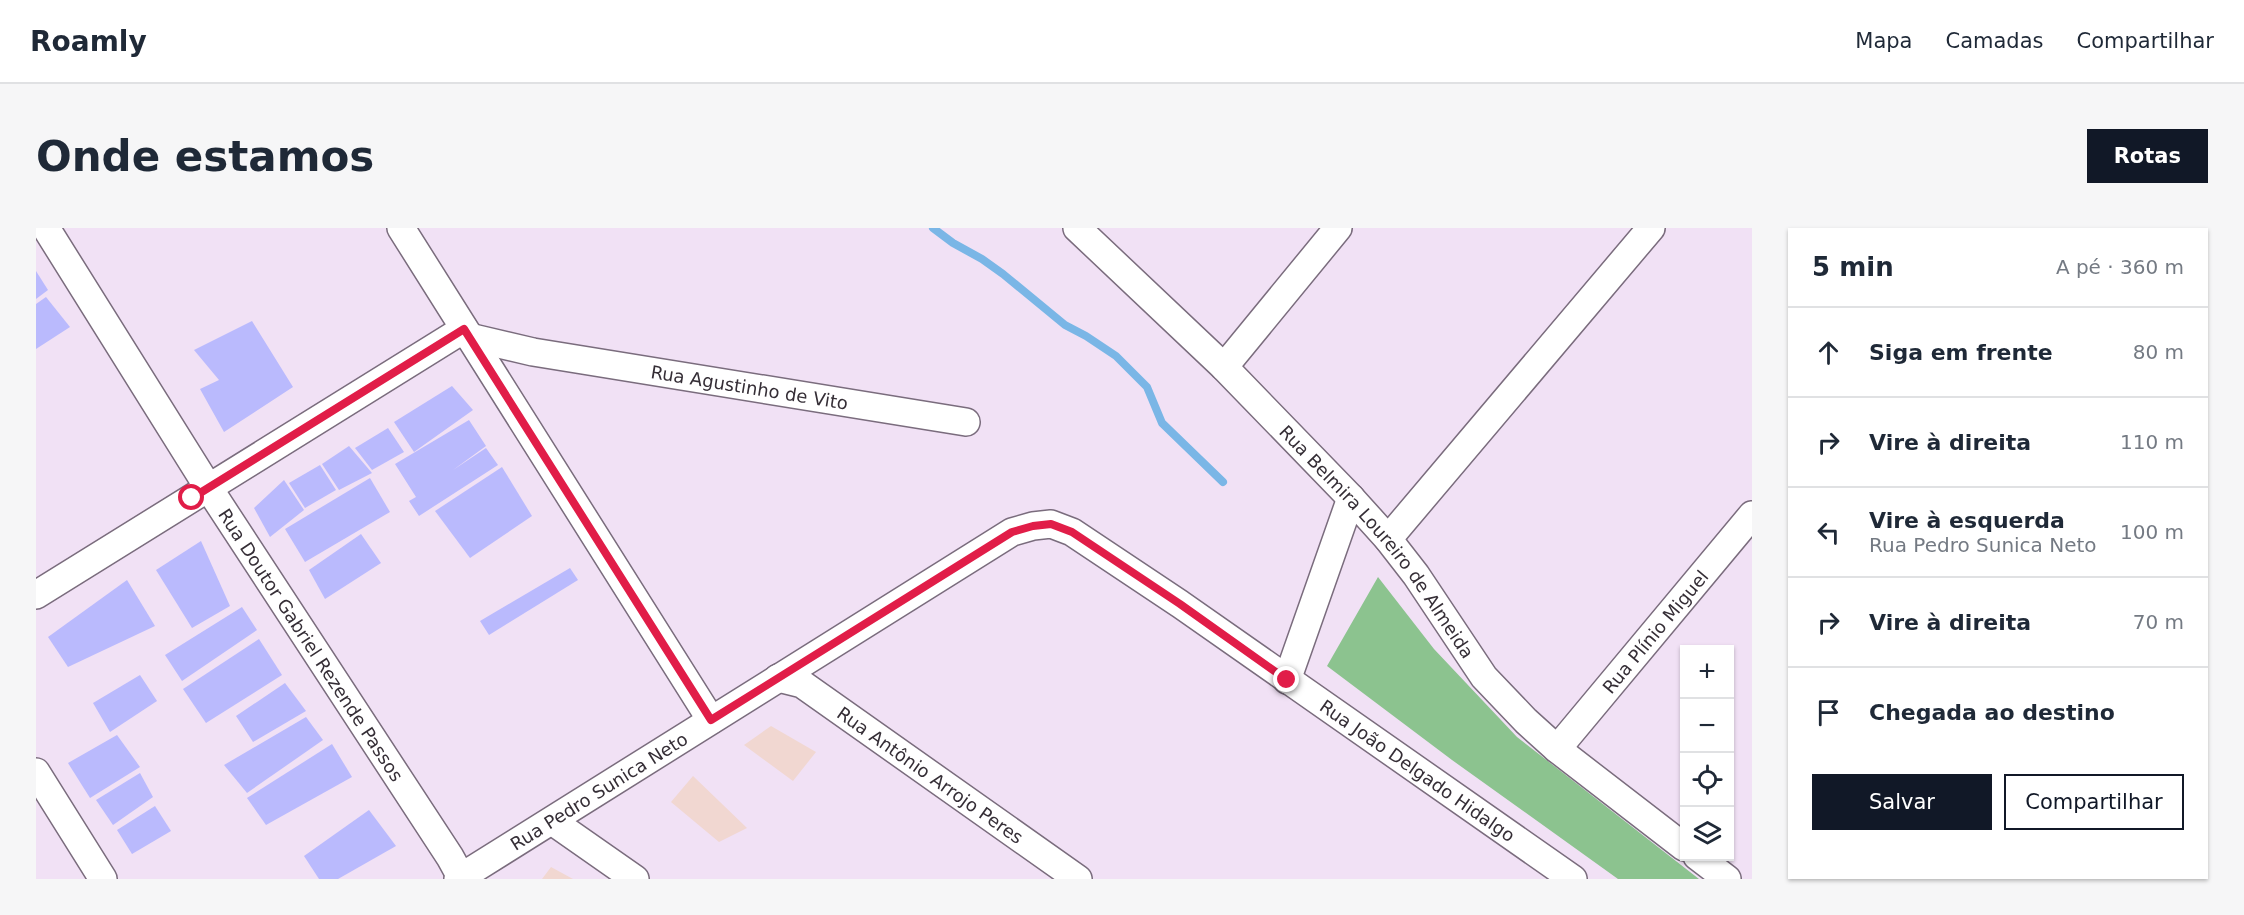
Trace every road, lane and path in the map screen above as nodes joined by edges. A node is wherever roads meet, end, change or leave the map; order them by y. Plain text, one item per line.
1 (46, 228) edge
2 (401, 228) edge
3 (1077, 228) edge
4 (1338, 228) edge
5 (1651, 228) edge
6 (466, 333) junction
7 (533, 352) junction
8 (1224, 367) junction
9 (504, 391) junction
10 (966, 422) dead end
11 (208, 487) junction
12 (1351, 498) junction
13 (1752, 515) edge
14 (1051, 524) joint
15 (1388, 539) junction
16 (36, 595) edge
17 (778, 678) junction
18 (1287, 680) junction
19 (711, 720) junction
20 (1557, 749) junction
21 (36, 772) edge
22 (552, 821) junction
23 (1680, 844) edge
24 (1703, 861) edge
25 (459, 878) edge
26 (104, 879) edge
27 (635, 879) edge
28 (1078, 879) edge
29 (1573, 879) edge
30 (1726, 879) edge

1 - 11 street, Rua Doutor Gabriel Rezende Passos
2 - 6 street
3 - 8 street, Rua Belmira Loureiro de Almeida
4 - 8 street
5 - 15 street
6 - 7 street, Rua Agustinho de Vito
6 - 9 street
6 - 11 street
7 - 9 street
7 - 10 street, Rua Agustinho de Vito
8 - 12 street, Rua Belmira Loureiro de Almeida
9 - 19 street
11 - 16 street
11 - 25 street, Rua Doutor Gabriel Rezende Passos
12 - 15 street, Rua Belmira Loureiro de Almeida
12 - 18 street
13 - 20 street, Rua Plínio Miguel
14 - 17 street, Rua Pedro Sunica Neto
14 - 18 street, Rua João Delgado Hidalgo
15 - 20 street, Rua Belmira Loureiro de Almeida
17 - 19 street, Rua Pedro Sunica Neto
17 - 28 street, Rua Antônio Arrojo Peres
18 - 29 street, Rua João Delgado Hidalgo
19 - 22 street, Rua Pedro Sunica Neto
20 - 23 street, Rua Belmira Loureiro de Almeida
21 - 26 street
22 - 25 street, Rua Pedro Sunica Neto
22 - 27 street
24 - 30 street

